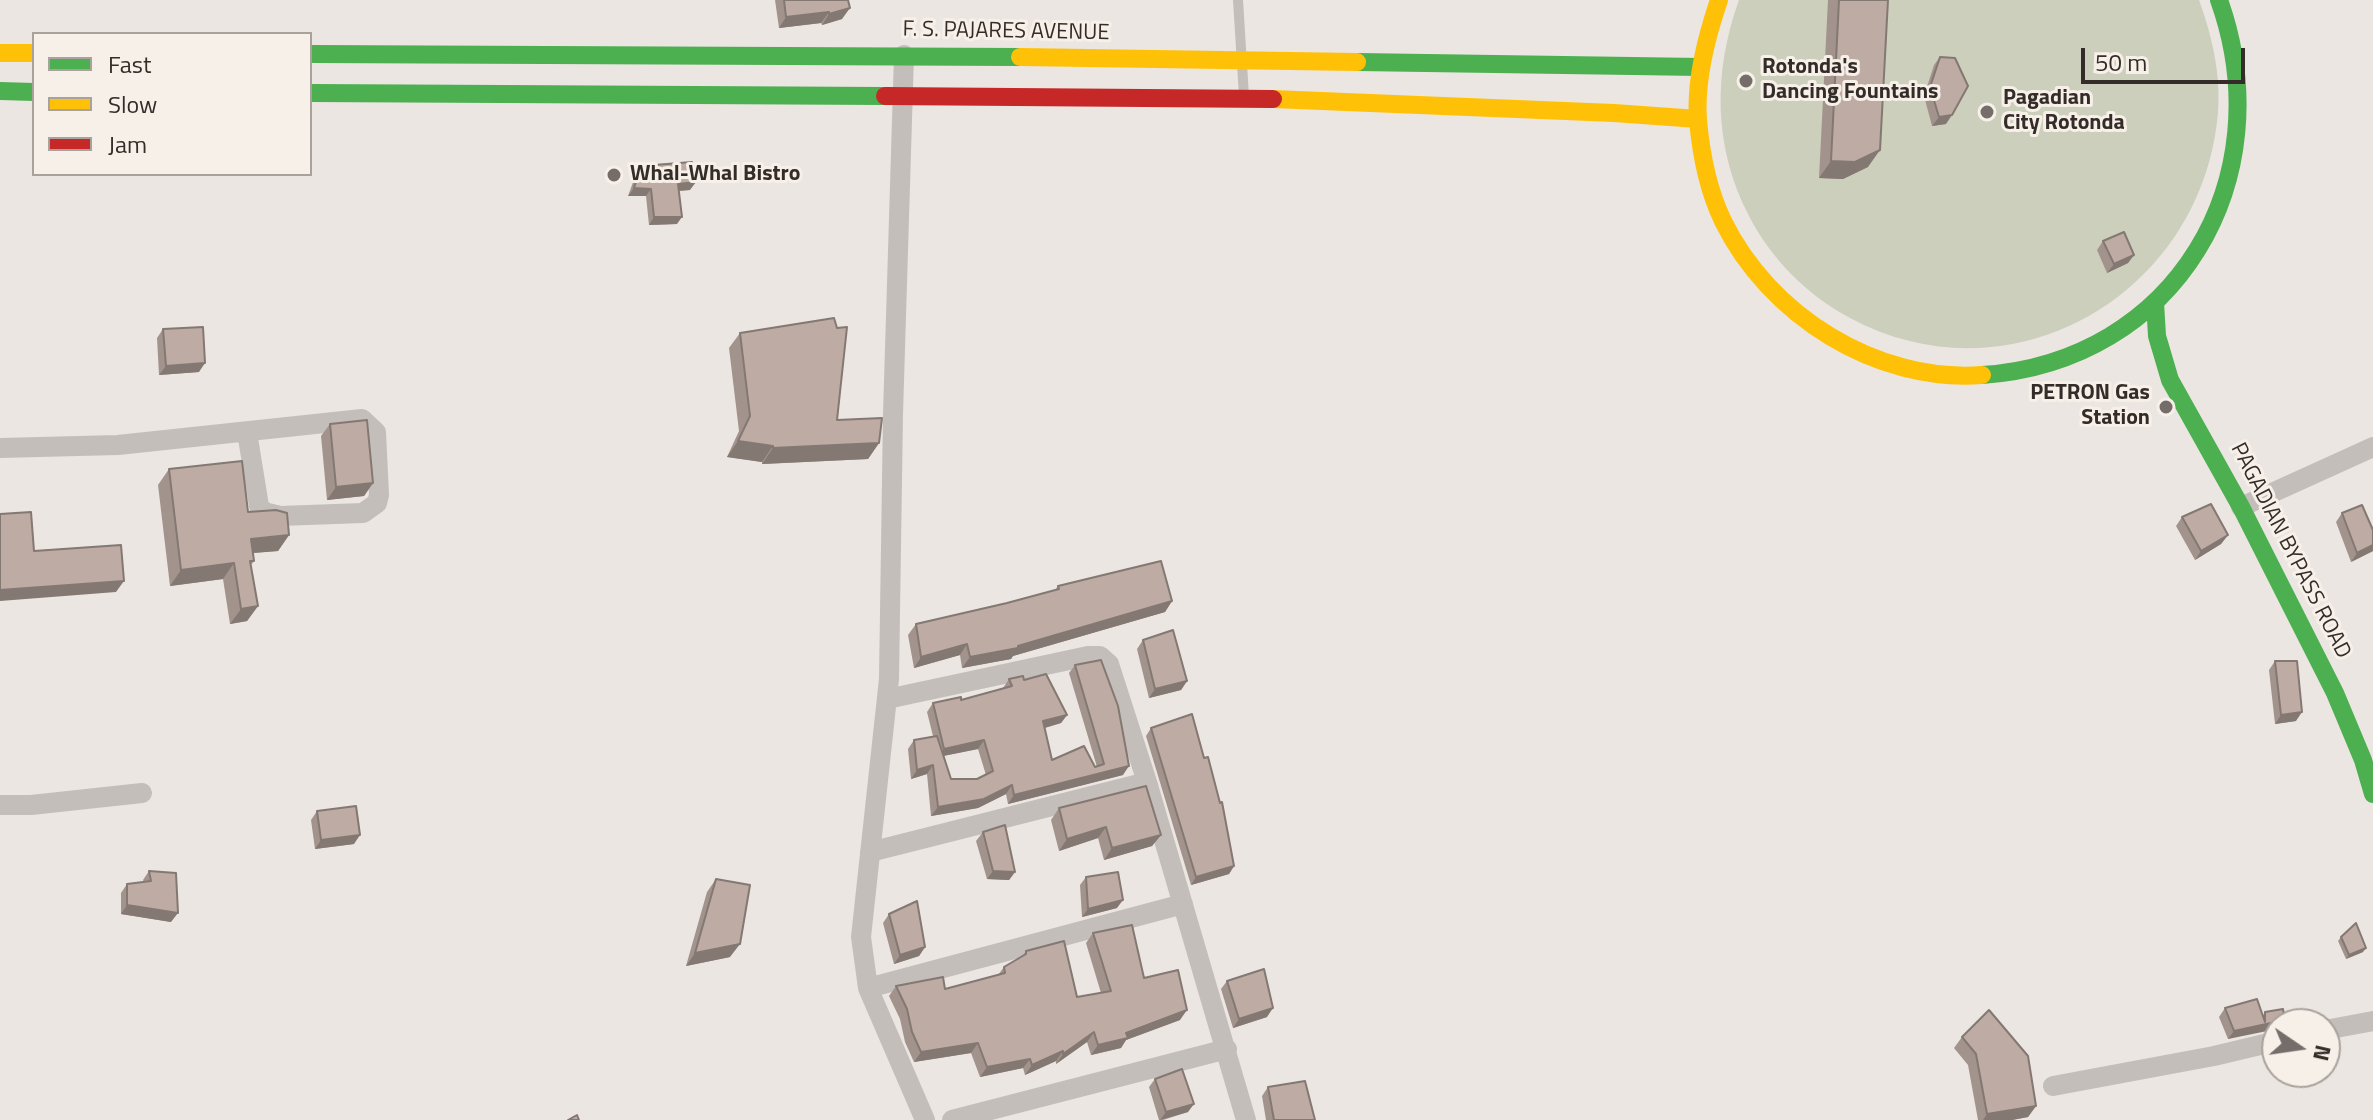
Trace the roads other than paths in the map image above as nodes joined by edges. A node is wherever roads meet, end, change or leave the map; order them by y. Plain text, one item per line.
1 (1238, 0) edge
2 (1719, 0) edge
3 (2219, 0) edge
4 (0, 53) edge
5 (32, 53) edge
6 (312, 54) edge
7 (904, 55) junction
8 (1242, 60) junction
9 (1701, 67) junction
10 (665, 74) junction
11 (0, 91) edge
12 (32, 92) edge
13 (312, 93) edge
14 (905, 97) junction
15 (1244, 98) junction
16 (1698, 119) junction
17 (2155, 302) junction
18 (2092, 347) junction
19 (2170, 380) junction
20 (247, 432) junction
21 (0, 448) edge
22 (2372, 450) edge
23 (2241, 507) junction
24 (887, 699) junction
25 (1147, 782) junction
26 (142, 793) dead end
27 (2373, 794) edge
28 (0, 805) edge
29 (870, 852) junction
30 (1183, 904) junction
31 (868, 988) junction
32 (2373, 1021) edge
33 (2341, 1027) edge
34 (2261, 1045) edge
35 (1227, 1049) junction
36 (2053, 1086) dead end
37 (925, 1120) edge
38 (952, 1120) edge
39 (1246, 1120) edge

1 - 8 lane
2 - 9 main road
3 - 17 main road
4 - 5 main road
6 - 10 main road, F. S. PAJARES AVENUE
7 - 8 main road, F. S. PAJARES AVENUE
7 - 10 main road, F. S. PAJARES AVENUE
7 - 14 street
8 - 9 main road, F. S. PAJARES AVENUE
8 - 15 lane
9 - 16 main road
10 - 13 main road, F. S. PAJARES AVENUE
10 - 14 main road, F. S. PAJARES AVENUE
11 - 12 main road
14 - 15 main road, F. S. PAJARES AVENUE
14 - 24 street
15 - 16 main road, F. S. PAJARES AVENUE
16 - 18 main road
17 - 18 main road
17 - 19 main road, PAGADIAN BYPASS ROAD
18 - 19 main road, PAGADIAN BYPASS ROAD
19 - 23 main road, PAGADIAN BYPASS ROAD
20 - 20 street
20 - 21 street
22 - 23 street
23 - 27 main road, PAGADIAN BYPASS ROAD
24 - 25 street
24 - 29 street
25 - 29 street
25 - 30 street
26 - 28 street
29 - 31 street
30 - 31 street
30 - 35 street
31 - 37 street
32 - 33 street
34 - 36 street
35 - 38 street
35 - 39 street

